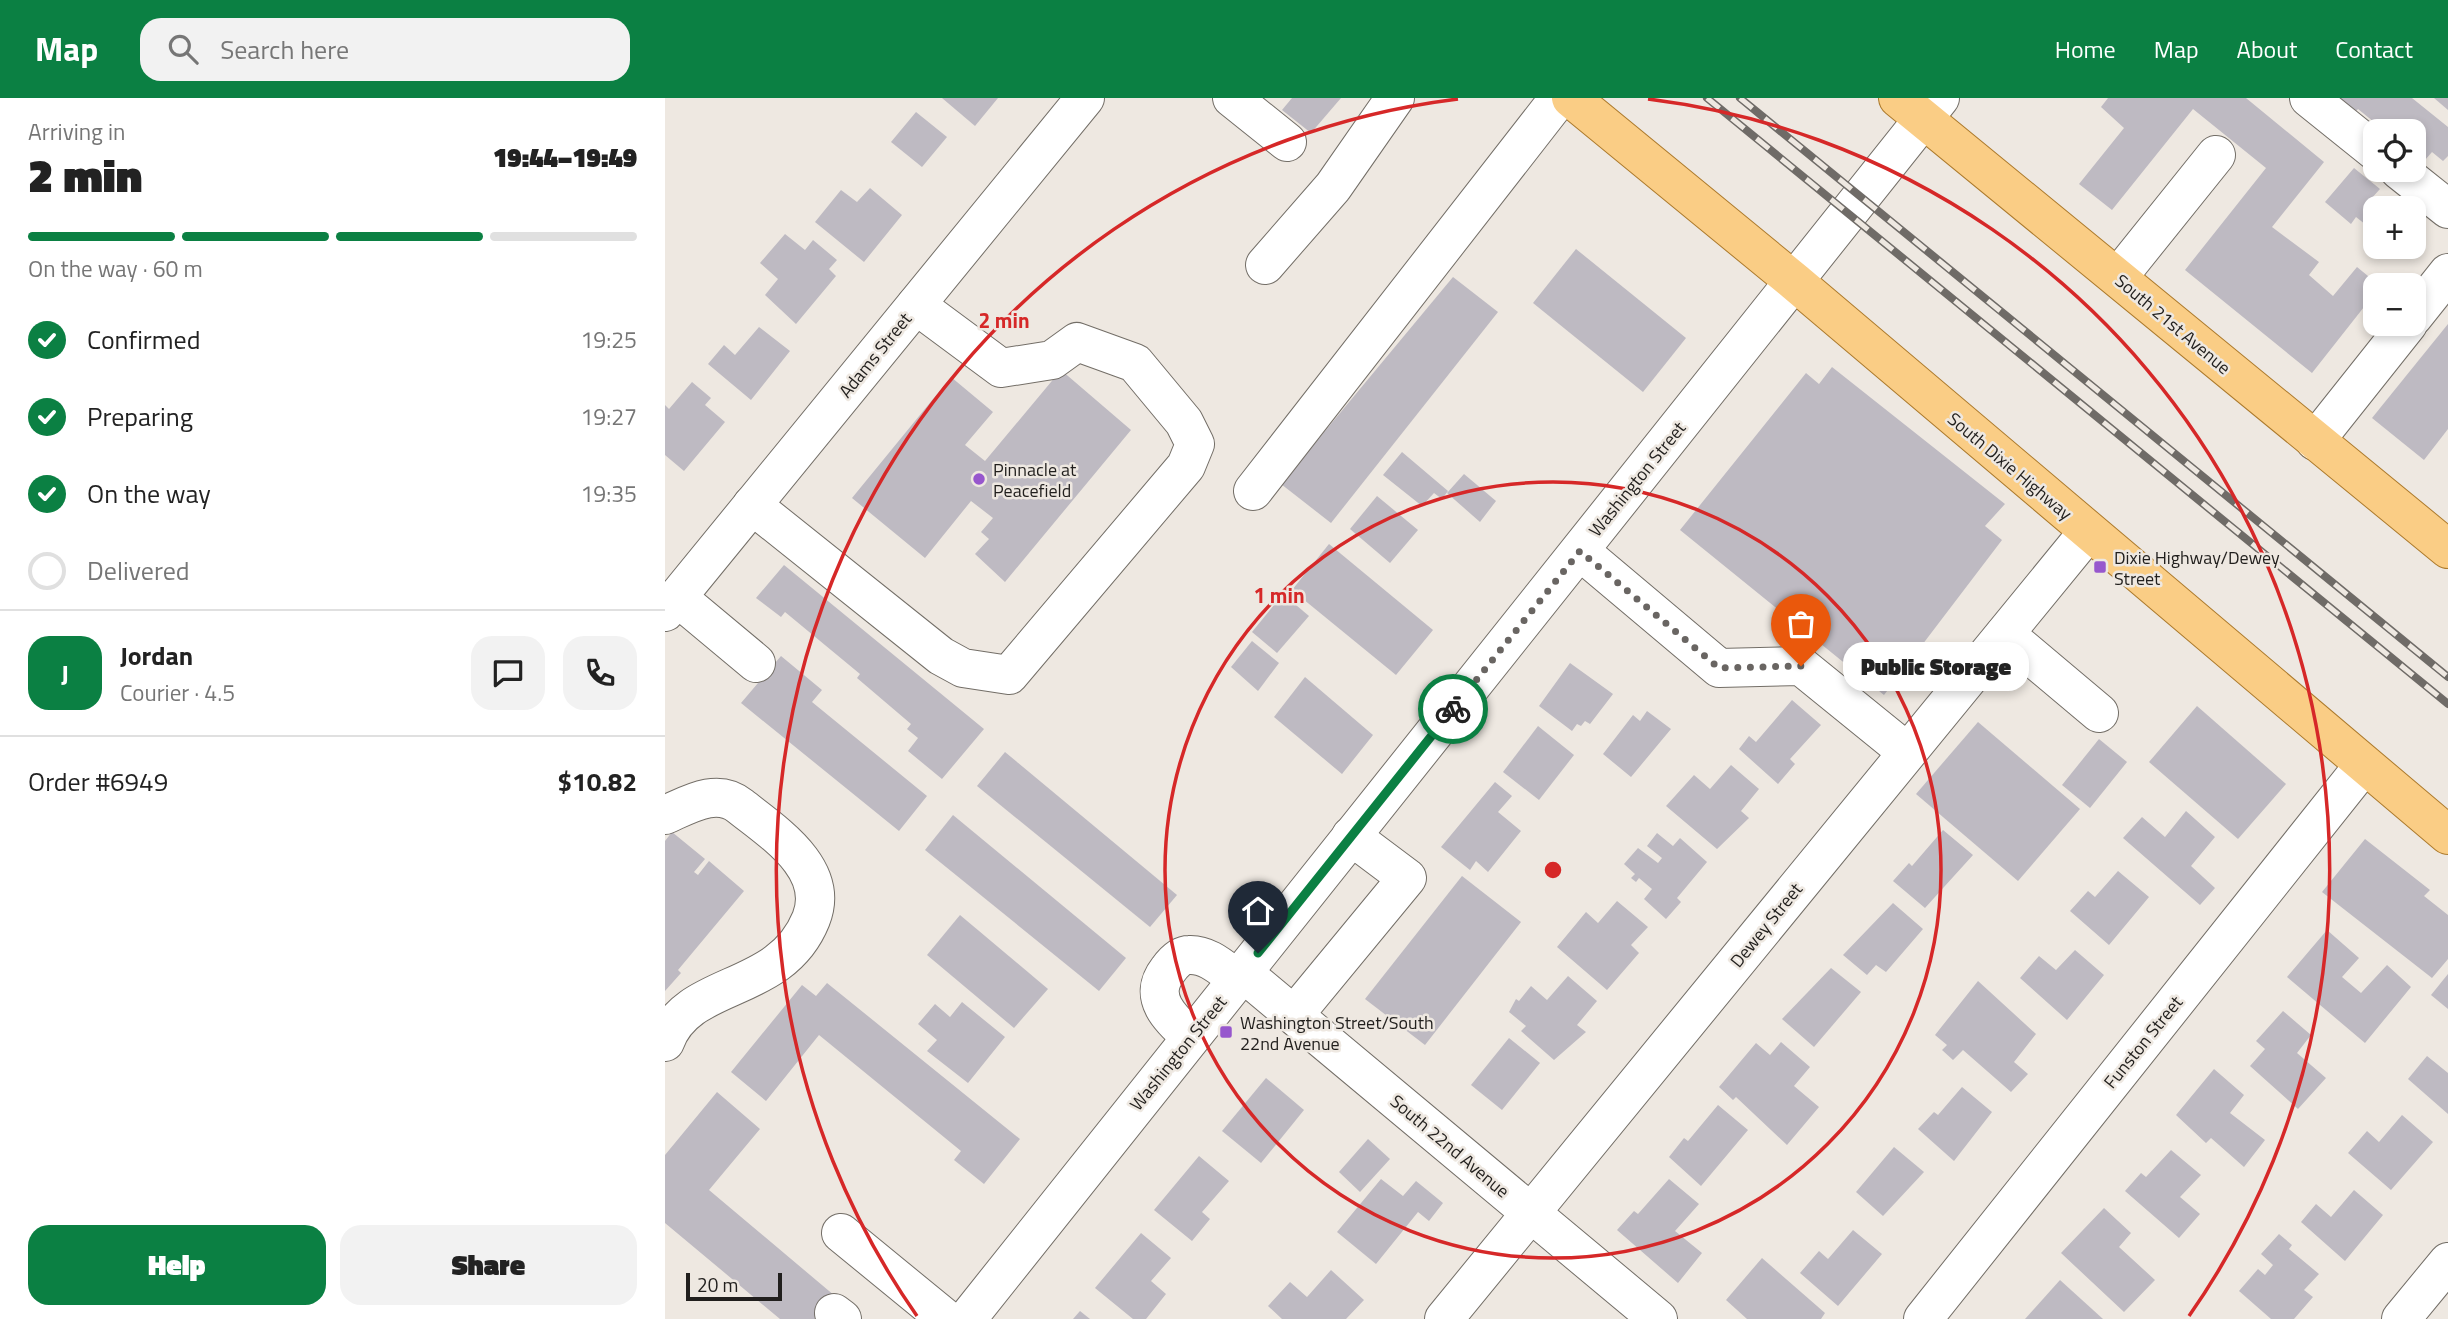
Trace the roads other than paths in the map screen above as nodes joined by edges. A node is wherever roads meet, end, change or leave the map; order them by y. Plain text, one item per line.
1 (1085, 98) edge
2 (1232, 98) edge
3 (1395, 98) edge
4 (1559, 98) edge
5 (1571, 98) edge
6 (2309, 98) edge
7 (1920, 105) edge
8 (2363, 141) edge
9 (1287, 142) dead end
10 (2216, 155) dead end
11 (2414, 182) edge
12 (2448, 209) edge
13 (1265, 265) dead end
14 (2448, 273) edge
15 (2117, 277) junction
16 (1795, 282) junction
17 (2426, 301) edge
18 (916, 305) junction
19 (2398, 336) edge
20 (2315, 441) junction
21 (1253, 491) dead end
22 (752, 505) junction
23 (2088, 532) junction
24 (2448, 550) edge
25 (1580, 551) junction
26 (671, 605) edge
27 (2005, 634) junction
28 (756, 663) dead end
29 (2099, 713) dead end
30 (1906, 752) junction
31 (2364, 765) junction
32 (665, 815) edge
33 (2448, 835) edge
34 (1351, 836) junction
35 (1240, 976) junction
36 (1294, 1015) junction
37 (1191, 1037) junction
38 (665, 1042) edge
39 (1530, 1212) junction
40 (841, 1233) dead end
41 (2448, 1262) edge
42 (946, 1319) edge
43 (967, 1319) edge
44 (1444, 1319) edge
45 (1658, 1319) edge
46 (1923, 1319) edge
47 (2401, 1319) edge

1 - 18 street, Adams Street
2 - 9 street
3 - 13 street
4 - 21 street
5 - 16 main road, South Dixie Highway
6 - 8 street
7 - 15 main road, South 21st Avenue
7 - 16 street, Washington Street
10 - 15 street
11 - 12 street
14 - 17 street
15 - 20 main road, South 21st Avenue
16 - 23 main road, South Dixie Highway
16 - 25 street, Washington Street
18 - 22 street, Adams Street
18 - 22 street
19 - 20 street
20 - 24 main road, South 21st Avenue
22 - 26 street, Adams Street
23 - 27 street, Dewey Street
23 - 31 main road, South Dixie Highway
25 - 30 street
25 - 34 street, Washington Street
26 - 28 street
27 - 29 street
27 - 30 street, Dewey Street
30 - 39 street, Dewey Street
31 - 33 main road, South Dixie Highway
31 - 46 street, Funston Street
32 - 38 street
34 - 35 street, Washington Street
34 - 36 street
35 - 36 street, South 22nd Avenue
35 - 37 street, Washington Street
35 - 37 street, South 22nd Avenue
36 - 39 street, South 22nd Avenue
37 - 43 street, Washington Street
39 - 44 street, Dewey Street
39 - 45 street, South 22nd Avenue
40 - 42 street
41 - 47 street

